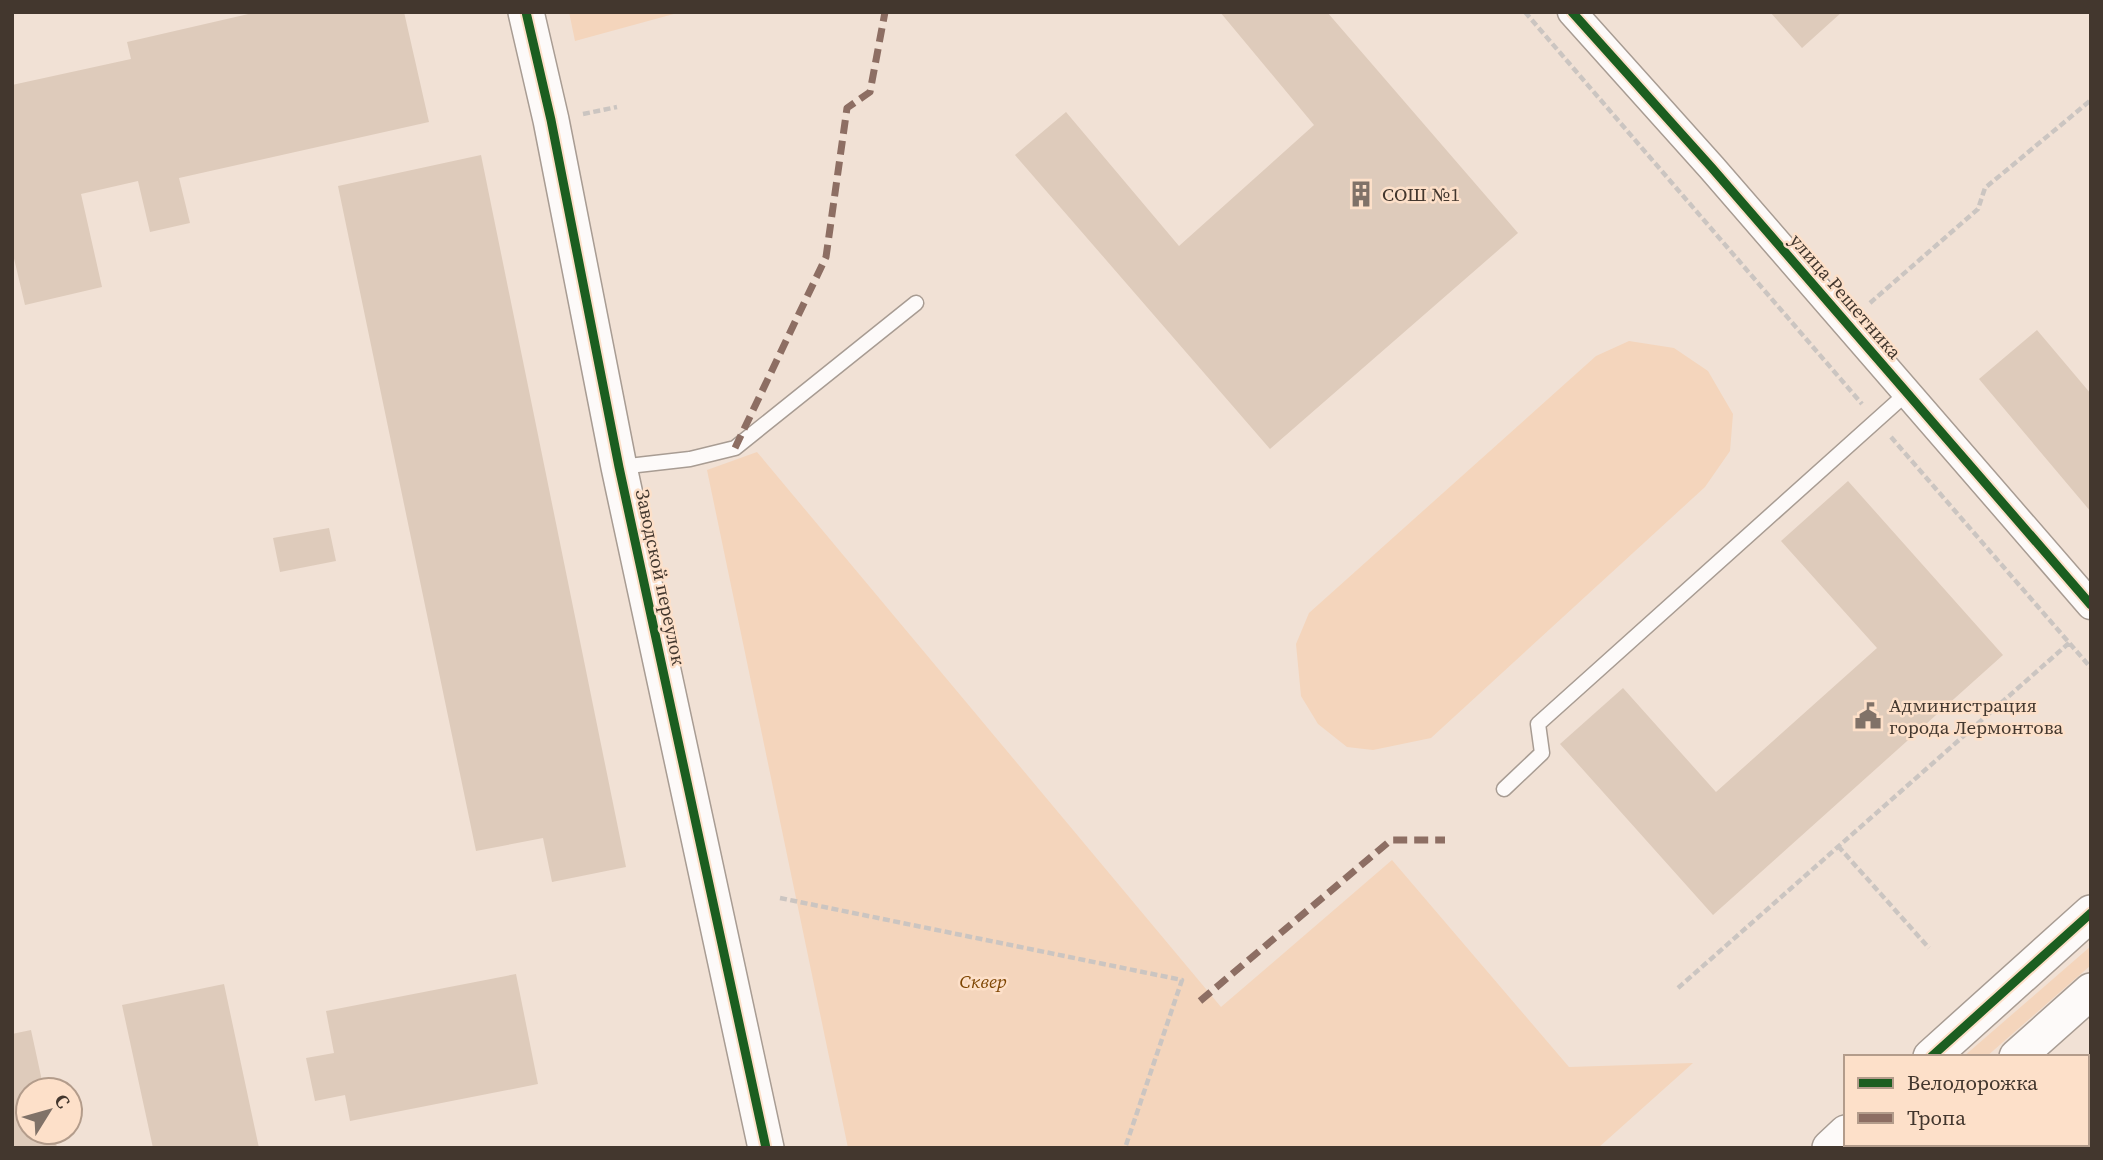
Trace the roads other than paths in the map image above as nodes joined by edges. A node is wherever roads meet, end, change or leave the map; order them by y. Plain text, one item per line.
1 (526, 12) edge
2 (1572, 12) edge
3 (916, 303) dead end
4 (1907, 393) junction
5 (619, 467) junction
6 (2091, 605) edge
7 (1504, 789) dead end
8 (2091, 913) edge
9 (2091, 991) edge
10 (1933, 1055) edge
11 (2019, 1055) edge
12 (1844, 1135) edge
13 (766, 1148) edge
14 (1830, 1148) edge

1 - 5 street, Заводской переулок
2 - 4 street, улица Решетника
3 - 5 lane
4 - 6 street, улица Решетника
4 - 7 lane
5 - 13 street, Заводской переулок
8 - 10 street
9 - 11 street
12 - 14 street

